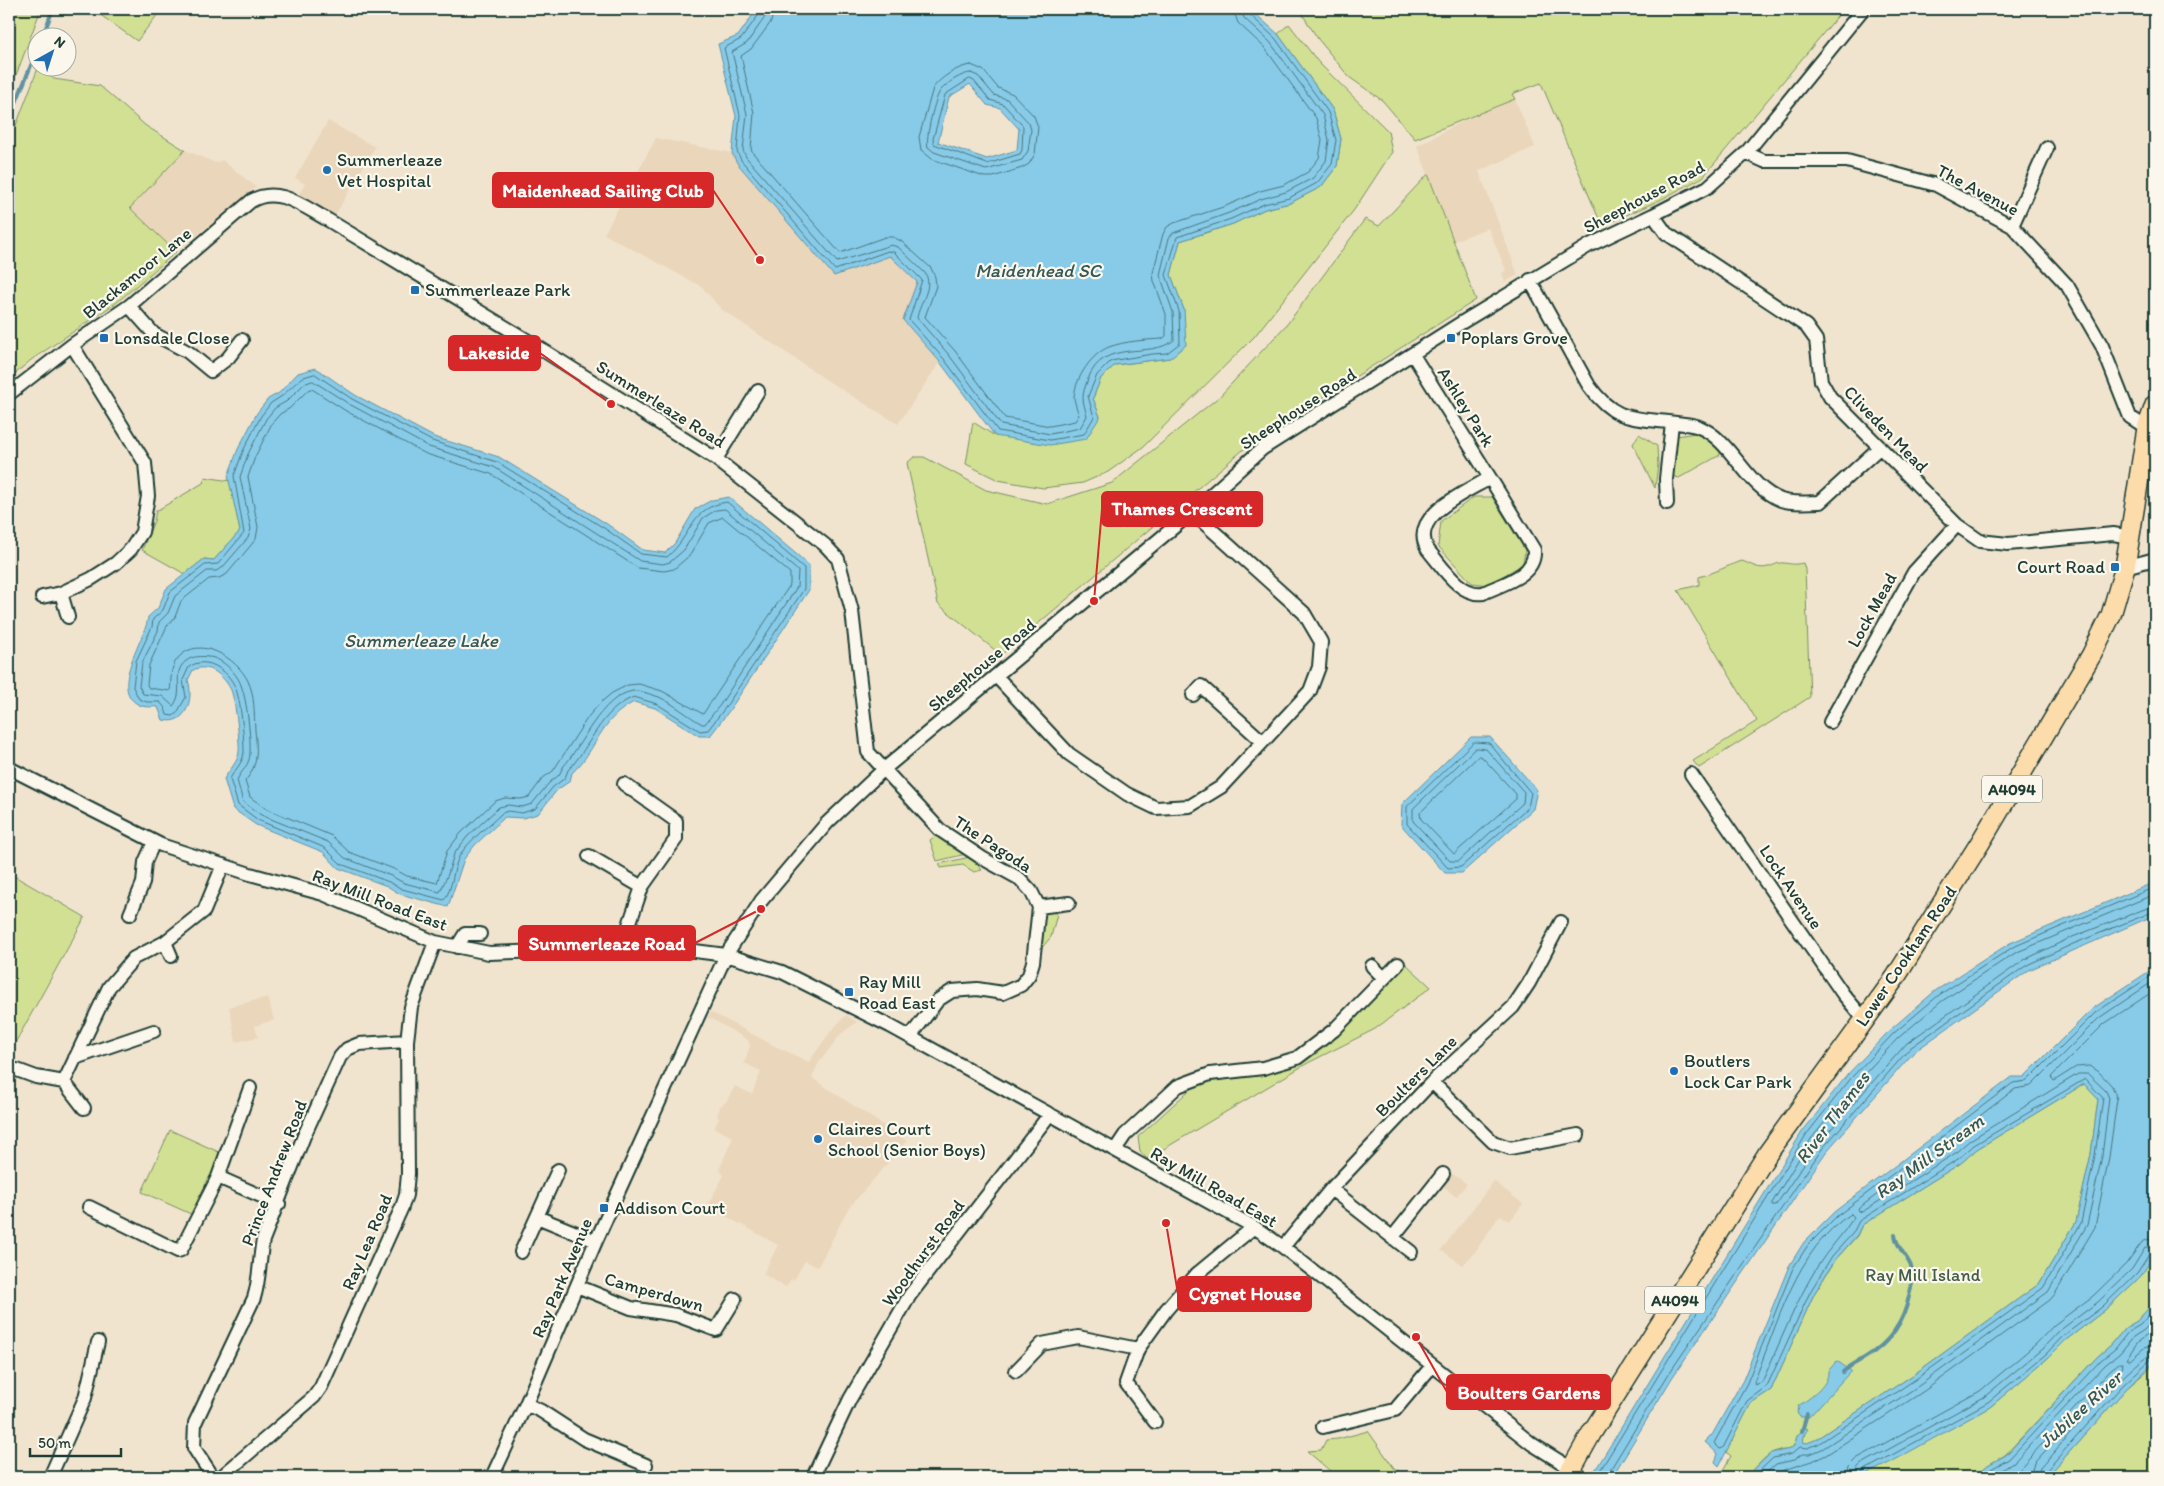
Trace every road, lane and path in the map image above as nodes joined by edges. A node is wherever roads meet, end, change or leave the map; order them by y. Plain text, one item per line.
1 (1863, 9) edge
2 (2047, 148) dead end
3 (1746, 153) junction
4 (260, 195) joint
5 (1653, 215) junction
6 (2012, 226) junction
7 (1530, 280) junction
8 (129, 306) junction
9 (242, 340) dead end
10 (72, 345) junction
11 (1413, 356) junction
12 (758, 391) dead end
13 (9, 394) edge
14 (2155, 405) edge
15 (1672, 422) junction
16 (2147, 428) junction
17 (1879, 448) junction
18 (716, 459) junction
19 (1490, 478) junction
20 (1667, 503) dead end
21 (1192, 512) junction
22 (1957, 525) junction
23 (2131, 537) junction
24 (2155, 559) edge
25 (2125, 567) junction
26 (61, 593) junction
27 (42, 596) dead end
28 (68, 617) dead end
29 (996, 676) junction
30 (1196, 687) dead end
31 (1830, 722) dead end
32 (1262, 742) junction
33 (9, 768) edge
34 (883, 770) junction
35 (1691, 774) dead end
36 (624, 784) dead end
37 (154, 842) junction
38 (589, 856) dead end
39 (223, 865) junction
40 (642, 887) junction
41 (1070, 903) dead end
42 (1038, 907) junction
43 (130, 914) dead end
44 (1561, 922) dead end
45 (480, 934) dead end
46 (165, 942) junction
47 (435, 942) junction
48 (457, 947) junction
49 (630, 948) junction
50 (726, 955) junction
51 (171, 956) dead end
52 (1398, 964) dead end
53 (1372, 966) dead end
54 (1384, 978) junction
55 (1866, 1017) junction
56 (154, 1031) dead end
57 (910, 1037) junction
58 (407, 1041) junction
59 (76, 1058) junction
60 (17, 1070) dead end
61 (64, 1082) junction
62 (1432, 1082) junction
63 (250, 1088) dead end
64 (84, 1108) dead end
65 (1050, 1114) junction
66 (1578, 1135) dead end
67 (1115, 1150) junction
68 (558, 1170) dead end
69 (1443, 1174) dead end
70 (218, 1177) junction
71 (1330, 1189) junction
72 (279, 1204) junction
73 (89, 1207) dead end
74 (537, 1217) junction
75 (1254, 1227) junction
76 (1392, 1238) junction
77 (596, 1241) junction
78 (1283, 1247) junction
79 (521, 1252) dead end
80 (1410, 1252) dead end
81 (577, 1286) junction
82 (735, 1299) dead end
83 (99, 1343) dead end
84 (1138, 1349) junction
85 (1432, 1366) junction
86 (1016, 1371) dead end
87 (526, 1404) junction
88 (1155, 1422) dead end
89 (1323, 1427) dead end
90 (646, 1465) dead end
91 (1570, 1473) edge
92 (50, 1477) edge
93 (213, 1477) edge
94 (222, 1477) edge
95 (492, 1477) edge
96 (813, 1477) edge

1 - 3 street, Sheephouse Road
2 - 6 street
3 - 5 street, Sheephouse Road
3 - 6 street, The Avenue
4 - 8 street, Blackamoor Lane
4 - 18 street, Summerleaze Road
5 - 7 street, Sheephouse Road
5 - 17 street, Cliveden Mead
6 - 16 street, The Avenue
7 - 11 street, Sheephouse Road
7 - 15 street
8 - 9 street
8 - 10 street, Blackamoor Lane
10 - 13 street, Blackamoor Lane
10 - 26 street
11 - 19 street, Ashley Park
11 - 21 street, Sheephouse Road
12 - 18 street
14 - 16 main road, Lower Cookham Road / A4094
15 - 17 street
15 - 20 street
16 - 23 main road, Lower Cookham Road / A4094
17 - 22 street, Cliveden Mead
18 - 34 street, Summerleaze Road
19 - 19 street, Ashley Park
21 - 29 street, Sheephouse Road
21 - 32 street
22 - 23 street, Cliveden Mead
22 - 31 street, Lock Mead
23 - 25 main road, Lower Cookham Road / A4094
24 - 25 street
25 - 55 main road, Lower Cookham Road / A4094
26 - 27 street
26 - 28 street
29 - 32 street
29 - 34 street, Sheephouse Road
30 - 32 street
33 - 37 street, Ray Mill Road East
34 - 42 street, The Pagoda
34 - 50 street, Sheephouse Road
35 - 55 street, Lock Avenue
36 - 40 street
37 - 39 street, Ray Mill Road East
37 - 43 street
38 - 40 street
39 - 46 street
39 - 47 street, Ray Mill Road East
40 - 49 street
41 - 42 street
42 - 57 street
44 - 62 street, Boulters Lane
45 - 48 street
46 - 51 street
46 - 59 street
47 - 48 street, Ray Mill Road East
47 - 58 street, Ray Lea Road
48 - 49 street, Ray Mill Road East
49 - 50 street, Ray Mill Road East
50 - 57 street, Ray Mill Road East
50 - 77 street, Ray Park Avenue
52 - 54 street
53 - 54 street
54 - 67 street
55 - 91 main road, Lower Cookham Road / A4094
56 - 59 street
57 - 65 street, Ray Mill Road East
58 - 72 street, Prince Andrew Road
58 - 94 street, Ray Lea Road
59 - 61 street
60 - 61 street
61 - 64 street
62 - 66 street
62 - 71 street, Boulters Lane
63 - 70 street
65 - 67 street, Ray Mill Road East
65 - 96 street, Woodhurst Road
67 - 75 street, Ray Mill Road East
68 - 74 street
69 - 76 street
70 - 72 street
70 - 73 street
71 - 76 street
71 - 78 street, Boulters Lane
72 - 93 street, Prince Andrew Road
74 - 77 street
74 - 79 street
75 - 78 street, Ray Mill Road East
75 - 84 street
76 - 80 street
77 - 81 street, Ray Park Avenue
78 - 85 street, Ray Mill Road East
81 - 82 street, Camperdown
81 - 87 street, Ray Park Avenue
83 - 92 street
84 - 86 street
84 - 88 street
85 - 89 street
85 - 91 street, Ray Mill Road East
87 - 90 street
87 - 95 street, Ray Park Avenue

